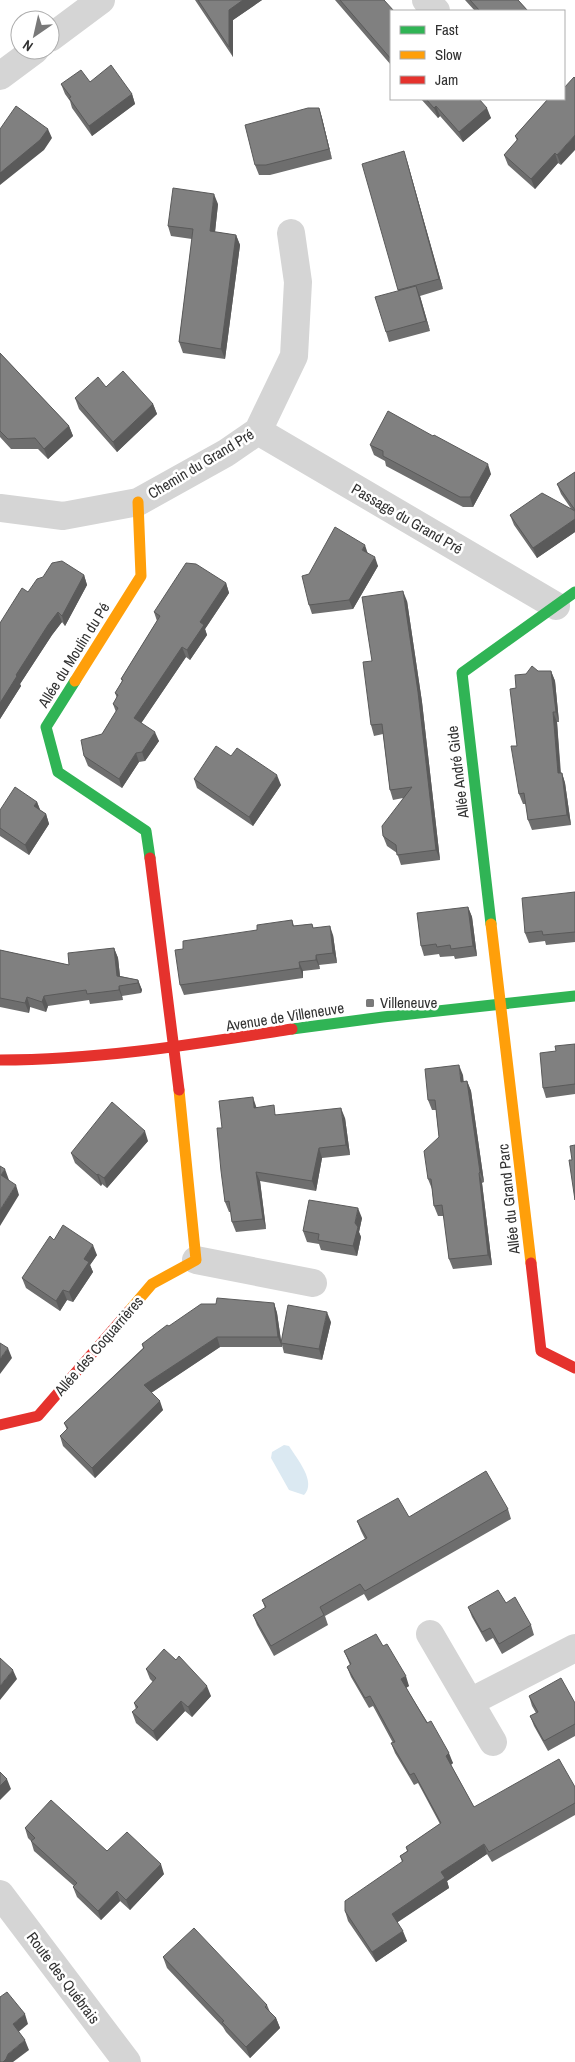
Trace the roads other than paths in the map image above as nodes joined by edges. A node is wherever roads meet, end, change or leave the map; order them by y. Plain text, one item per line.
1 (101, 0) edge
2 (426, 0) edge
3 (435, 10) edge
4 (60, 31) edge
5 (22, 60) edge
6 (0, 76) edge
7 (291, 234) dead end
8 (258, 431) junction
9 (138, 502) junction
10 (0, 508) edge
11 (565, 599) edge
12 (575, 996) edge
13 (502, 1006) junction
14 (175, 1049) junction
15 (0, 1060) edge
16 (196, 1260) junction
17 (313, 1284) dead end
18 (575, 1368) edge
19 (0, 1425) edge
20 (430, 1634) dead end
21 (575, 1648) edge
22 (470, 1702) junction
23 (493, 1742) dead end
24 (0, 1894) edge
25 (127, 2062) edge

1 - 4 street
2 - 3 street
5 - 6 street
7 - 8 street, Chemin du Grand Pré
8 - 9 street, Chemin du Grand Pré
8 - 11 street, Passage du Grand Pré
9 - 10 street, Chemin du Grand Pré
9 - 14 street, Allée du Moulin du Pé
11 - 13 street, Allée André Gide
12 - 13 street, Avenue de Villeneuve
13 - 14 street, Avenue de Villeneuve
13 - 18 street, Allée du Grand Parc
14 - 15 street, Avenue de Villeneuve
14 - 16 street
16 - 17 street
16 - 19 street, Allée des Coquarrières
20 - 22 street
21 - 22 street
22 - 23 street
24 - 25 street, Route des Québrais

